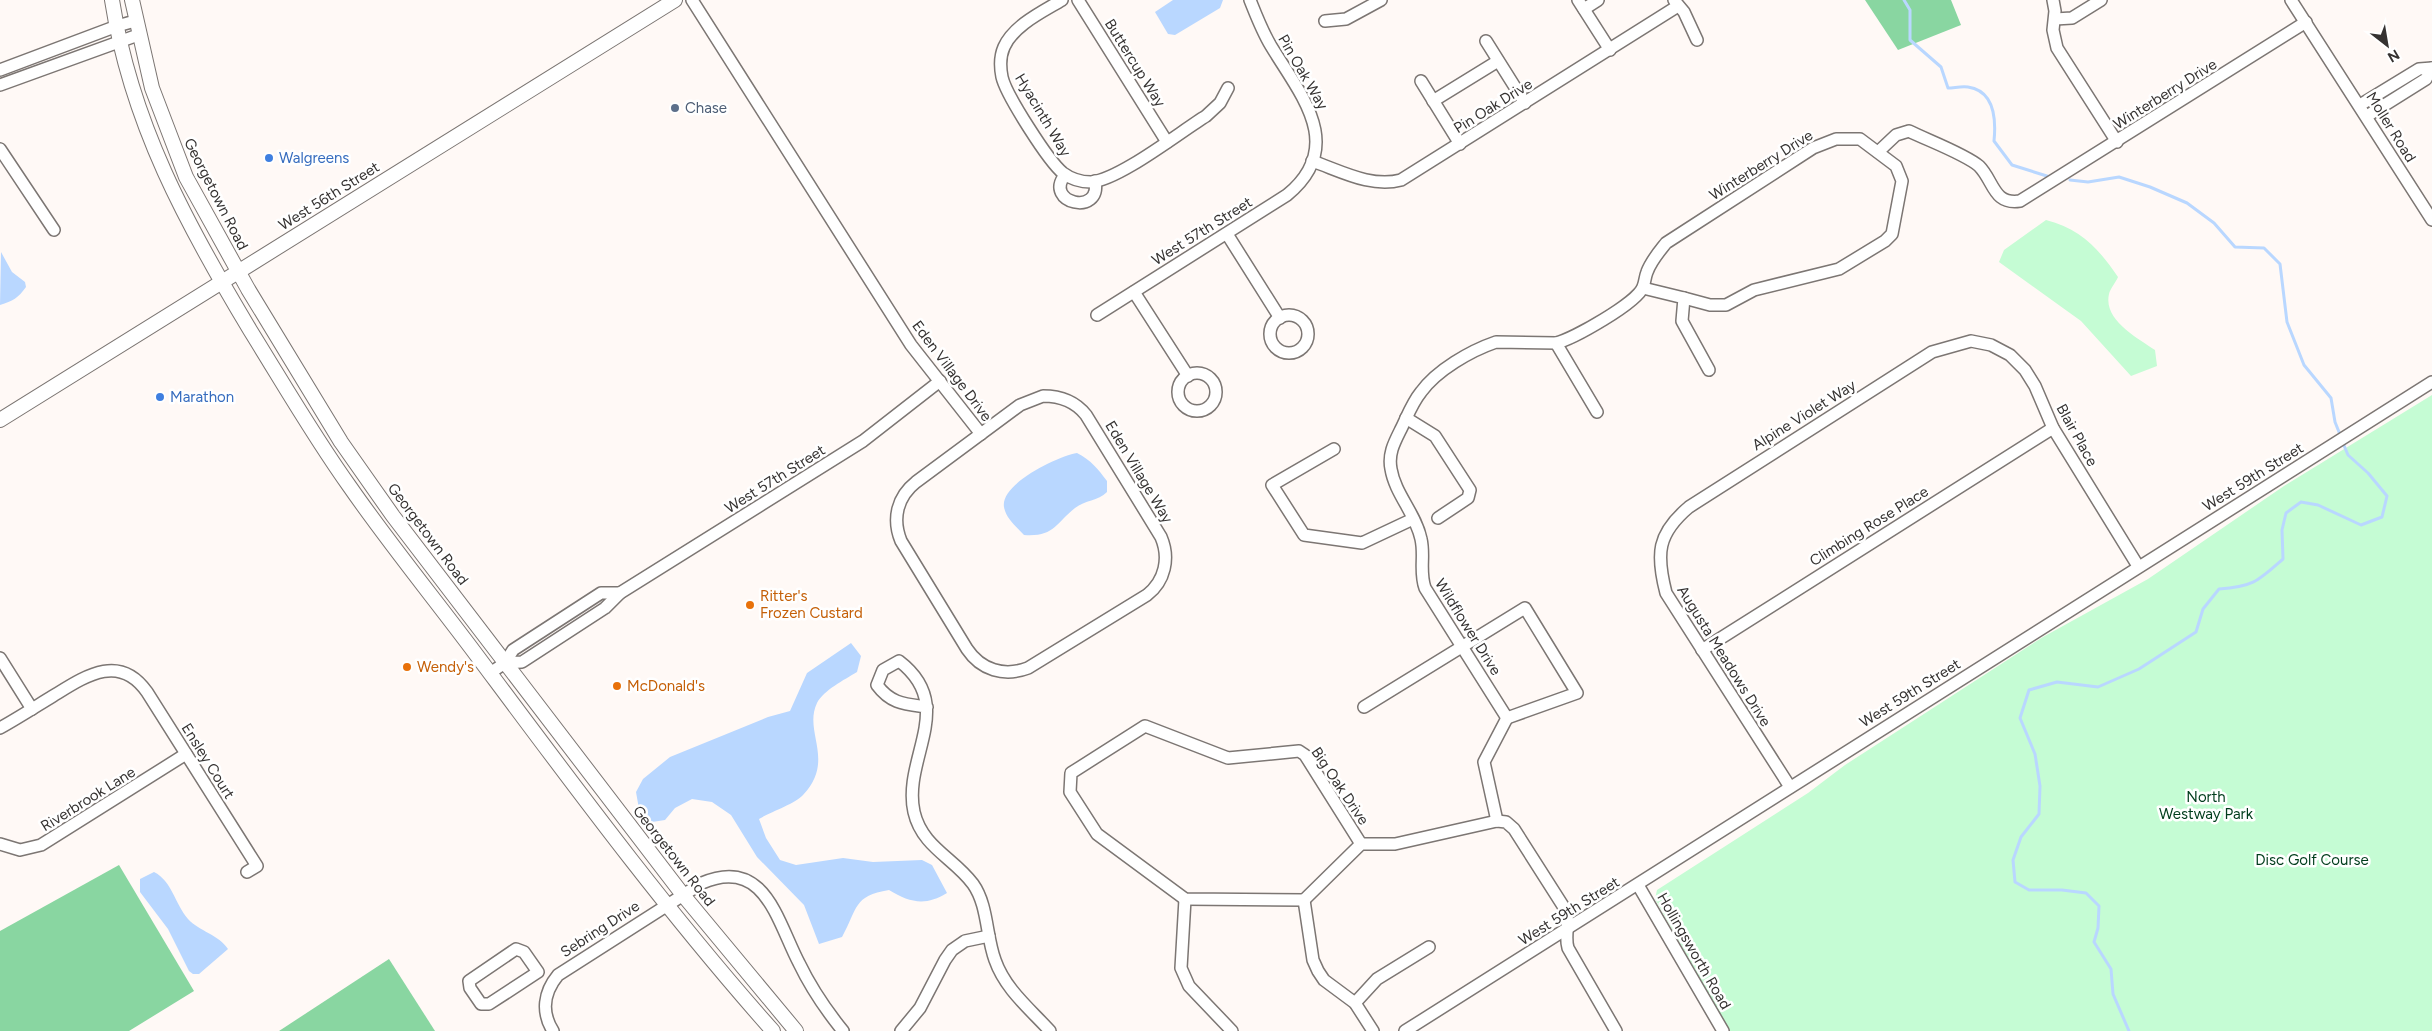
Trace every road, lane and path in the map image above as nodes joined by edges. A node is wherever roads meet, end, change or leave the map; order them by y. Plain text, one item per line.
1 (112, 0) edge
2 (132, 0) edge
3 (675, 0) edge
4 (692, 0) edge
5 (1062, 0) edge
6 (1078, 0) edge
7 (1250, 0) edge
8 (1381, 0) edge
9 (1598, 0) edge
10 (2053, 0) edge
11 (2101, 0) edge
12 (2291, 0) edge
13 (1676, 3) edge
14 (1581, 4) edge
15 (2055, 19) junction
16 (1325, 21) dead end
17 (2306, 22) junction
18 (117, 26) junction
19 (137, 28) junction
20 (120, 40) junction
21 (1697, 40) dead end
22 (1486, 41) dead end
23 (1610, 50) junction
24 (1498, 61) junction
25 (2432, 68) edge
26 (0, 70) edge
27 (1421, 81) dead end
28 (0, 85) edge
29 (1228, 88) dead end
30 (1432, 101) junction
31 (1525, 103) junction
32 (2360, 105) junction
33 (2367, 116) junction
34 (1167, 142) junction
35 (2116, 142) junction
36 (1460, 144) junction
37 (0, 149) edge
38 (1878, 152) junction
39 (1312, 161) junction
40 (1065, 174) junction
41 (1095, 181) junction
42 (2432, 220) edge
43 (54, 230) dead end
44 (1227, 234) junction
45 (238, 272) junction
46 (221, 282) junction
47 (1643, 288) junction
48 (1134, 292) junction
49 (1684, 298) junction
50 (1096, 315) dead end
51 (1280, 318) dead end
52 (1971, 341) joint
53 (1556, 343) junction
54 (1709, 370) dead end
55 (1188, 376) dead end
56 (940, 381) junction
57 (2432, 382) edge
58 (1597, 412) dead end
59 (1406, 418) junction
60 (0, 420) edge
61 (2053, 428) junction
62 (982, 434) junction
63 (1334, 450) dead end
64 (1438, 518) dead end
65 (1413, 519) junction
66 (1665, 532) joint
67 (2138, 566) junction
68 (1091, 630) joint
69 (1462, 647) junction
70 (1702, 650) junction
71 (0, 658) edge
72 (505, 664) junction
73 (490, 673) junction
74 (927, 707) junction
75 (1364, 707) dead end
76 (32, 708) junction
77 (1507, 718) junction
78 (0, 728) edge
79 (186, 754) junction
80 (1790, 787) junction
81 (1497, 821) junction
82 (0, 844) edge
83 (1361, 844) junction
84 (247, 872) dead end
85 (1638, 885) junction
86 (683, 895) junction
87 (1185, 900) junction
88 (1304, 900) junction
89 (666, 905) junction
90 (1567, 930) junction
91 (989, 936) junction
92 (1429, 947) dead end
93 (538, 972) junction
94 (552, 982) junction
95 (1355, 1003) junction
96 (553, 1031) edge
97 (773, 1031) edge
98 (796, 1031) edge
99 (843, 1031) edge
100 (901, 1031) edge
101 (1050, 1031) edge
102 (1232, 1031) edge
103 (1373, 1031) edge
104 (1405, 1031) edge
105 (1616, 1031) edge
106 (1723, 1031) edge

1 - 18 main road
2 - 19 main road, Georgetown Road
3 - 45 main road, West 56th Street
4 - 56 street, Eden Village Drive
5 - 40 street, Hyacinth Way
6 - 34 street, Buttercup Way
7 - 39 street, Pin Oak Way
8 - 16 street
9 - 14 street
10 - 15 street
11 - 15 street
12 - 17 street, Moller Road
13 - 21 street
13 - 23 street, Pin Oak Drive
14 - 23 street
15 - 35 street
17 - 32 street, Moller Road
17 - 35 street, Winterberry Drive
18 - 19 street
18 - 20 main road
18 - 26 street
19 - 20 street
19 - 45 main road, Georgetown Road
20 - 28 street
20 - 46 main road
22 - 24 street
23 - 31 street, Pin Oak Drive
24 - 30 street
24 - 31 street
25 - 32 street
25 - 33 street
27 - 30 street
29 - 34 street
30 - 36 street
31 - 36 street, Pin Oak Drive
32 - 33 street, Moller Road
33 - 42 street, Moller Road
34 - 41 street
35 - 38 street, Winterberry Drive
36 - 39 street, Pin Oak Drive
37 - 43 street
38 - 47 street, Winterberry Drive
38 - 49 street
39 - 44 street, West 57th Street
40 - 41 street, Hyacinth Way
40 - 41 street, Hyacinth Way
44 - 48 street, West 57th Street
44 - 51 street
45 - 46 main road, West 56th Street
45 - 72 main road, Georgetown Road
46 - 60 main road, West 56th Street
46 - 73 main road
47 - 49 street
47 - 53 street
48 - 50 street, West 57th Street
48 - 55 street
49 - 54 street
52 - 61 street, Blair Place
52 - 66 street, Alpine Violet Way
53 - 58 street
53 - 59 street, Wildflower Drive
56 - 62 street, Eden Village Drive
56 - 72 street, West 57th Street
57 - 67 street, West 59th Street
59 - 64 street
59 - 65 street, Wildflower Drive
61 - 67 street, Blair Place
61 - 70 street, Climbing Rose Place
62 - 68 street, Eden Village Way
62 - 68 street, Eden Village Drive
63 - 65 street
65 - 69 street, Wildflower Drive
66 - 70 street, Augusta Meadows Drive
67 - 80 street, West 59th Street
69 - 75 street
69 - 77 street, Wildflower Drive
69 - 77 street
70 - 80 street, Augusta Meadows Drive
71 - 76 street
72 - 73 street, West 57th Street
72 - 86 main road, Georgetown Road
73 - 89 main road
74 - 74 street
74 - 91 street
76 - 78 street
76 - 79 street, Ensley Court
77 - 81 street
79 - 82 street, Riverbrook Lane
79 - 84 street, Ensley Court
80 - 85 street, West 59th Street
81 - 83 street
81 - 90 street
83 - 87 street, Big Oak Drive
83 - 88 street
85 - 90 street, West 59th Street
85 - 106 street, Hollingsworth Road
86 - 89 street, Sebring Drive
86 - 98 main road, Georgetown Road
86 - 99 street, Sebring Drive
87 - 88 street
87 - 102 street
88 - 95 street
89 - 94 street, Sebring Drive
89 - 97 main road
90 - 104 street, West 59th Street
90 - 105 street
91 - 100 street
91 - 101 street
92 - 95 street
93 - 93 street
93 - 94 street
94 - 96 street
95 - 103 street

